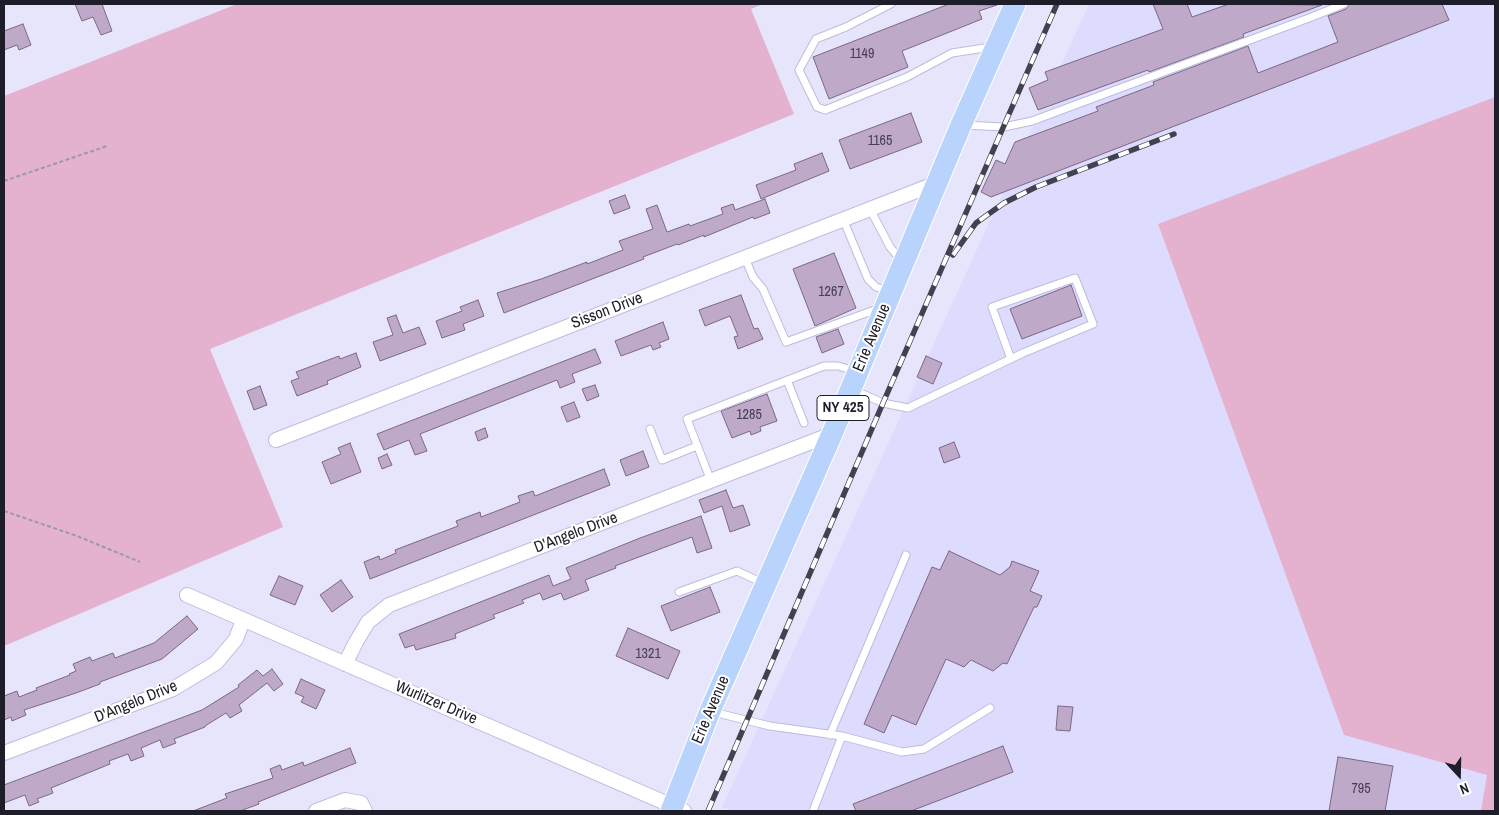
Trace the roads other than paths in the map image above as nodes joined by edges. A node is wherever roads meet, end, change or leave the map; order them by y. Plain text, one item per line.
1 (892, 4) edge
2 (1015, 4) edge
3 (1344, 4) edge
4 (996, 46) junction
5 (962, 125) junction
6 (937, 183) junction
7 (870, 209) junction
8 (843, 219) junction
9 (744, 258) junction
10 (906, 259) junction
11 (888, 299) junction
12 (1011, 359) junction
13 (787, 380) junction
14 (854, 381) junction
15 (804, 423) dead end
16 (650, 429) dead end
17 (832, 434) junction
18 (276, 440) dead end
19 (697, 446) junction
20 (711, 481) junction
21 (906, 555) dead end
22 (766, 584) junction
23 (679, 592) dead end
24 (187, 596) dead end
25 (243, 620) junction
26 (345, 664) junction
27 (990, 708) dead end
28 (710, 711) junction
29 (830, 735) junction
30 (842, 736) junction
31 (4, 753) edge
32 (676, 810) edge
33 (316, 811) edge
34 (365, 811) edge
35 (813, 811) edge

1 - 4 lane
2 - 4 main road, Erie Avenue / NY 425
3 - 5 lane
4 - 5 main road, Erie Avenue / NY 425
5 - 6 main road, Erie Avenue / NY 425
6 - 7 street, Sisson Drive
6 - 10 main road, Erie Avenue / NY 425
7 - 8 street, Sisson Drive
7 - 10 lane
8 - 9 street, Sisson Drive
8 - 11 lane
9 - 11 lane
9 - 18 street, Sisson Drive
10 - 11 main road, Erie Avenue / NY 425
11 - 14 main road, Erie Avenue / NY 425
12 - 12 lane
12 - 14 lane
13 - 14 lane
13 - 15 lane
13 - 19 lane
14 - 17 main road, Erie Avenue / NY 425
16 - 19 lane
17 - 20 street, D'Angelo Drive
17 - 22 main road, Erie Avenue / NY 425
19 - 20 lane
20 - 26 street, D'Angelo Drive
21 - 29 lane
22 - 23 lane
22 - 28 main road, Erie Avenue / NY 425
24 - 25 street, Wurlitzer Drive
25 - 26 street, Wurlitzer Drive
25 - 31 street, D'Angelo Drive
26 - 32 street, Wurlitzer Drive
27 - 30 lane
28 - 29 lane
28 - 32 main road, Erie Avenue / NY 425
29 - 30 lane
30 - 35 lane
33 - 34 street

